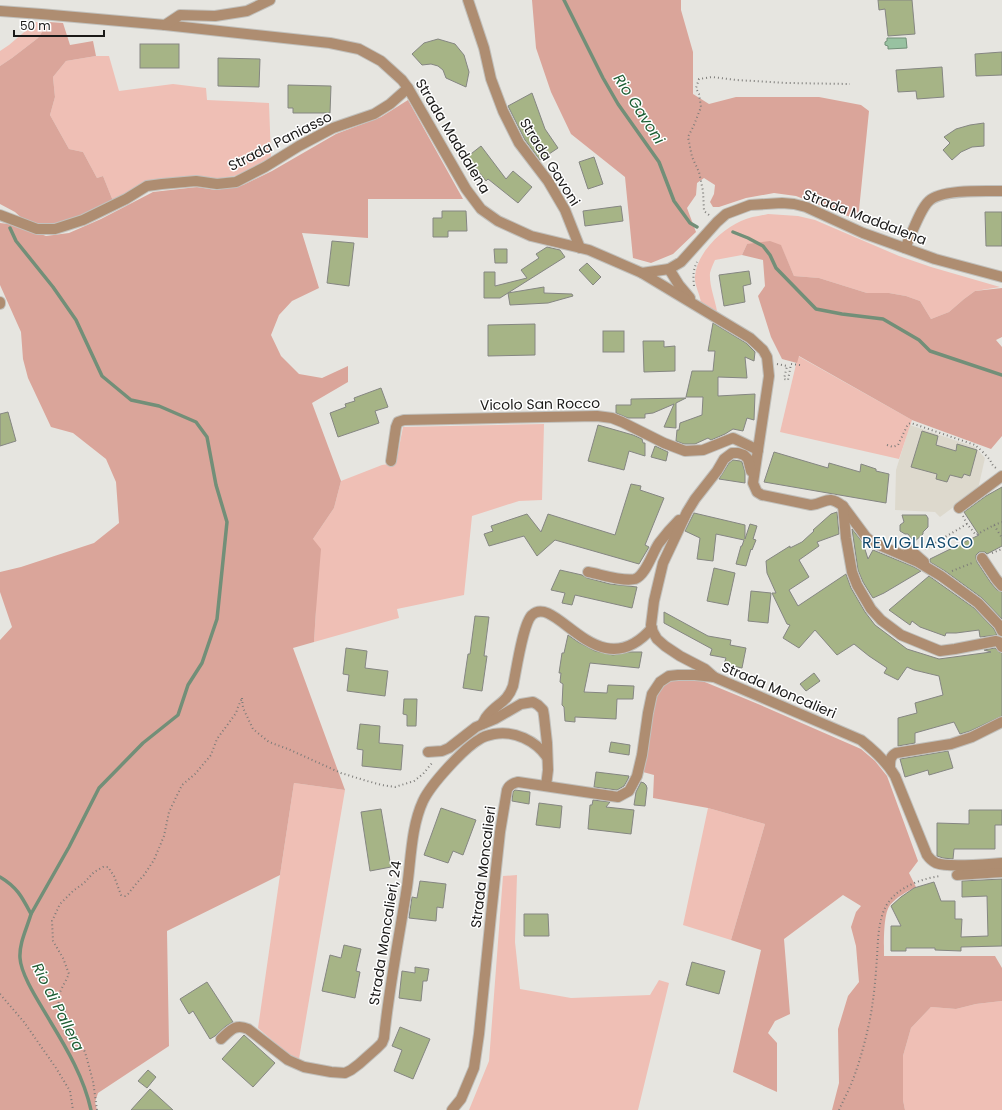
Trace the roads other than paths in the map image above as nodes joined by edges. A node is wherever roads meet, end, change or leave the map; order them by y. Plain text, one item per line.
1 (270, 0) edge
2 (468, 0) edge
3 (0, 11) edge
4 (165, 25) junction
5 (408, 88) junction
6 (1002, 191) edge
7 (0, 215) edge
8 (580, 248) junction
9 (905, 248) junction
10 (669, 269) junction
11 (642, 273) junction
12 (1002, 277) edge
13 (698, 306) junction
14 (758, 450) junction
15 (391, 461) dead end
16 (999, 472) edge
17 (754, 477) junction
18 (840, 504) junction
19 (959, 508) dead end
20 (687, 512) junction
21 (907, 547) dead end
22 (982, 558) dead end
23 (588, 572) dead end
24 (934, 572) junction
25 (1002, 586) edge
26 (652, 628) junction
27 (1002, 630) edge
28 (1002, 647) edge
29 (714, 677) junction
30 (1002, 722) edge
31 (482, 724) junction
32 (428, 752) dead end
33 (547, 757) junction
34 (890, 768) junction
35 (546, 786) junction
36 (1002, 863) edge
37 (1002, 872) edge
38 (957, 875) road end
39 (221, 1039) dead end
40 (452, 1110) edge

1 - 4 street
2 - 8 street, Strada Gavoni
3 - 4 street, Strada Maddalena
4 - 5 street, Strada Maddalena
5 - 7 street, Strada Paniasso
5 - 8 street, Strada Maddalena
6 - 9 street
8 - 11 street, Strada Maddalena
9 - 10 street, Strada Maddalena
9 - 12 street, Strada Maddalena
10 - 11 street, Strada Maddalena
10 - 13 street, Strada Maddalena
11 - 13 street, Strada Maddalena
13 - 14 street, Strada Maddalena
14 - 15 street, Vicolo San Rocco
14 - 17 street, Strada Maddalena
16 - 19 street
17 - 18 street
17 - 20 street
18 - 24 street
18 - 28 street
20 - 23 street
20 - 26 street
21 - 24 street
22 - 25 street
24 - 27 street
26 - 29 street
26 - 31 street
29 - 34 street, Strada Moncalieri
29 - 35 street, Strada Moncalieri
30 - 34 street
31 - 32 street
31 - 33 street
33 - 35 street
33 - 39 street, Strada Moncalieri, 24
34 - 36 street, Strada Moncalieri
35 - 40 street, Strada Moncalieri
37 - 38 street

